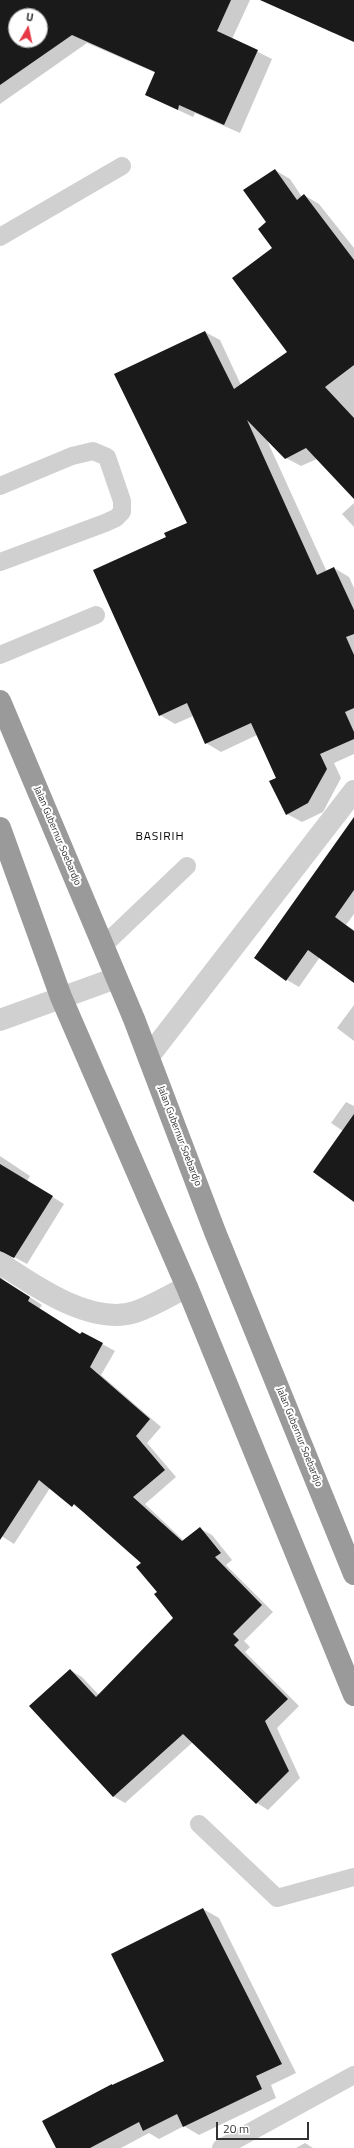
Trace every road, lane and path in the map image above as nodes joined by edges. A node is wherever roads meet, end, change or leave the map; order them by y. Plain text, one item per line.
1 (122, 166) dead end
2 (0, 237) edge
3 (0, 486) edge
4 (0, 562) edge
5 (96, 615) dead end
6 (0, 656) edge
7 (0, 701) edge
8 (354, 791) edge
9 (0, 828) edge
10 (187, 866) dead end
11 (103, 946) junction
12 (116, 978) junction
13 (61, 997) junction
14 (0, 1020) edge
15 (149, 1056) junction
16 (0, 1263) edge
17 (187, 1287) junction
18 (354, 1574) edge
19 (354, 1695) edge
20 (199, 1824) dead end
21 (354, 1877) edge
22 (354, 2075) edge
23 (221, 2148) edge

1 - 2 lane
3 - 4 lane
5 - 6 lane
7 - 11 highway, Jalan Gubernur Soebardjo
8 - 15 street
9 - 13 highway
10 - 11 lane
11 - 12 highway, Jalan Gubernur Soebardjo
12 - 13 street
12 - 15 highway, Jalan Gubernur Soebardjo
13 - 14 street
13 - 17 highway
15 - 18 highway, Jalan Gubernur Soebardjo
16 - 17 street
17 - 19 highway
20 - 21 lane
22 - 23 lane

